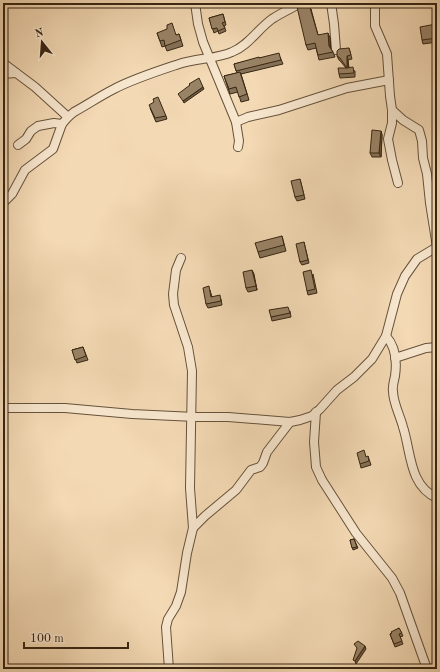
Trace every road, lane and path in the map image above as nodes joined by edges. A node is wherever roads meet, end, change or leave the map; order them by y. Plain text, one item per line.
1 (195, 3) edge
2 (301, 3) edge
3 (331, 3) edge
4 (375, 3) edge
5 (287, 6) edge
6 (336, 50) edge
7 (210, 57) junction
8 (3, 63) edge
9 (16, 73) junction
10 (3, 74) edge
11 (389, 80) junction
12 (392, 110) junction
13 (68, 116) junction
14 (236, 122) junction
15 (62, 124) junction
16 (18, 146) dead end
17 (238, 147) dead end
18 (398, 183) dead end
19 (3, 203) edge
20 (437, 247) edge
21 (181, 258) dead end
22 (386, 336) junction
23 (437, 346) edge
24 (396, 358) junction
25 (4, 410) edge
26 (316, 412) junction
27 (192, 417) junction
28 (290, 422) junction
29 (437, 498) edge
30 (193, 528) junction
31 (169, 669) edge
32 (426, 669) edge

1 - 7 street
2 - 5 street
3 - 6 street
4 - 11 street
5 - 7 street
7 - 13 street
7 - 14 street
8 - 9 street
9 - 10 street
9 - 13 street
11 - 12 street
11 - 14 street
12 - 18 street
12 - 20 street
13 - 15 street
14 - 17 street
15 - 16 street
15 - 19 street
20 - 22 street
21 - 27 street
22 - 24 street
22 - 26 street
23 - 24 street
24 - 29 street
25 - 27 street
26 - 28 street
26 - 32 street
27 - 28 street
27 - 30 street
28 - 30 street
30 - 31 street

